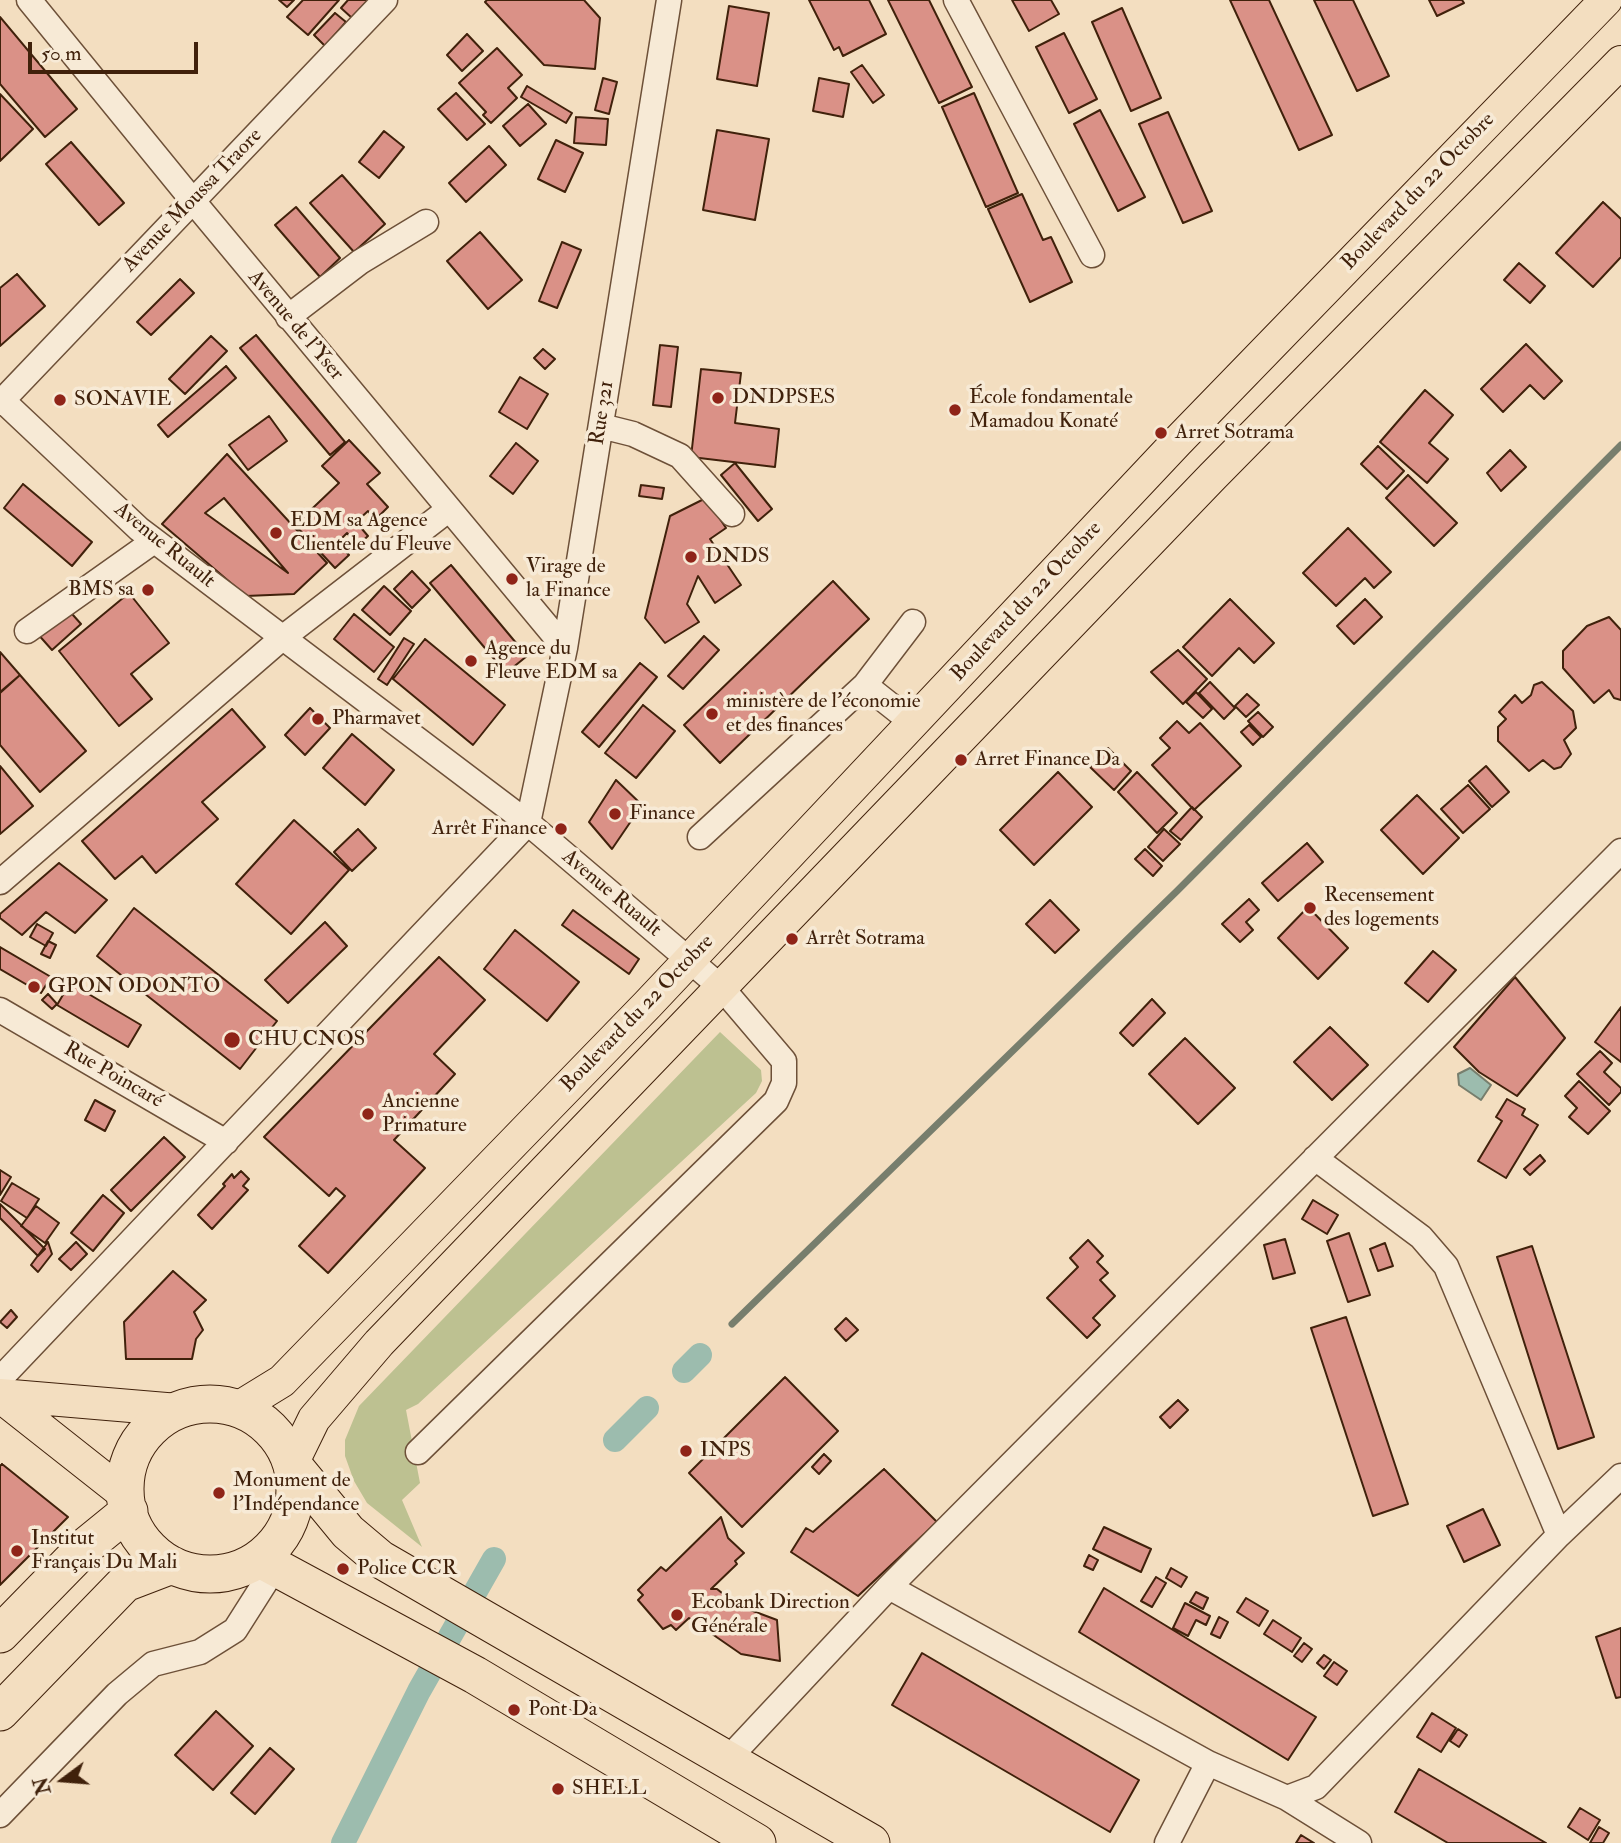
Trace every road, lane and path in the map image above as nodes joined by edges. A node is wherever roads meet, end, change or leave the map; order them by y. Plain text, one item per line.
1 (29, 0) edge
2 (385, 0) edge
3 (669, 0) edge
4 (956, 0) edge
5 (1606, 0) edge
6 (1621, 62) edge
7 (192, 201) junction
8 (426, 222) dead end
9 (1092, 256) dead end
10 (288, 317) junction
11 (1, 401) edge
12 (601, 426) junction
13 (448, 510) junction
14 (732, 514) dead end
15 (154, 541) junction
16 (913, 622) dead end
17 (27, 631) dead end
18 (281, 639) junction
19 (565, 648) junction
20 (865, 685) junction
21 (913, 723) junction
22 (528, 823) junction
23 (701, 837) dead end
24 (1621, 850) edge
25 (0, 882) edge
26 (690, 960) junction
27 (723, 988) junction
28 (0, 1010) edge
29 (226, 1142) junction
30 (1315, 1158) junction
31 (0, 1379) edge
32 (0, 1395) edge
33 (238, 1408) junction
34 (178, 1410) junction
35 (418, 1452) dead end
36 (292, 1464) junction
37 (1621, 1476) edge
38 (126, 1502) junction
39 (1559, 1535) junction
40 (267, 1563) junction
41 (172, 1565) junction
42 (889, 1587) junction
43 (0, 1634) edge
44 (0, 1712) edge
45 (727, 1760) junction
46 (1208, 1763) junction
47 (1287, 1798) junction
48 (0, 1815) edge
49 (757, 1843) edge
50 (871, 1843) edge
51 (1167, 1843) edge
52 (1359, 1843) edge

1 - 7 street, Avenue de l'Yser
2 - 7 street, Avenue Moussa Traore
3 - 12 street, Rue 321
4 - 9 street
5 - 21 main road, Boulevard du 22 Octobre
6 - 27 main road, Boulevard du 22 Octobre
7 - 10 street, Avenue de l'Yser
7 - 11 street, Avenue Moussa Traore
8 - 10 street
10 - 13 street, Avenue de l'Yser
11 - 15 street, Avenue Ruault
12 - 14 street
12 - 19 street, Rue 321
13 - 18 street
13 - 19 street, Avenue de l'Yser
15 - 17 street
15 - 18 street, Avenue Ruault
16 - 20 street
18 - 22 street, Avenue Ruault
18 - 25 street
19 - 22 street, Rue 321
20 - 21 street
20 - 23 street
21 - 26 main road, Boulevard du 22 Octobre
22 - 26 street, Avenue Ruault
22 - 29 street
24 - 30 street
26 - 27 street, Avenue Ruault
26 - 33 main road, Boulevard du 22 Octobre
27 - 35 street, Avenue Ruault
27 - 36 main road, Boulevard du 22 Octobre
28 - 29 street, Rue Poincaré
29 - 31 street
30 - 39 street
30 - 42 street
32 - 34 main road
32 - 38 main road
33 - 34 highway
33 - 36 highway
34 - 38 highway
36 - 40 highway
36 - 45 highway
37 - 39 street
38 - 41 highway
38 - 43 highway
39 - 47 street
40 - 41 highway
40 - 48 street
40 - 49 highway
41 - 44 highway
42 - 45 street
42 - 46 street
45 - 50 highway
46 - 47 street
46 - 51 street
47 - 52 street

